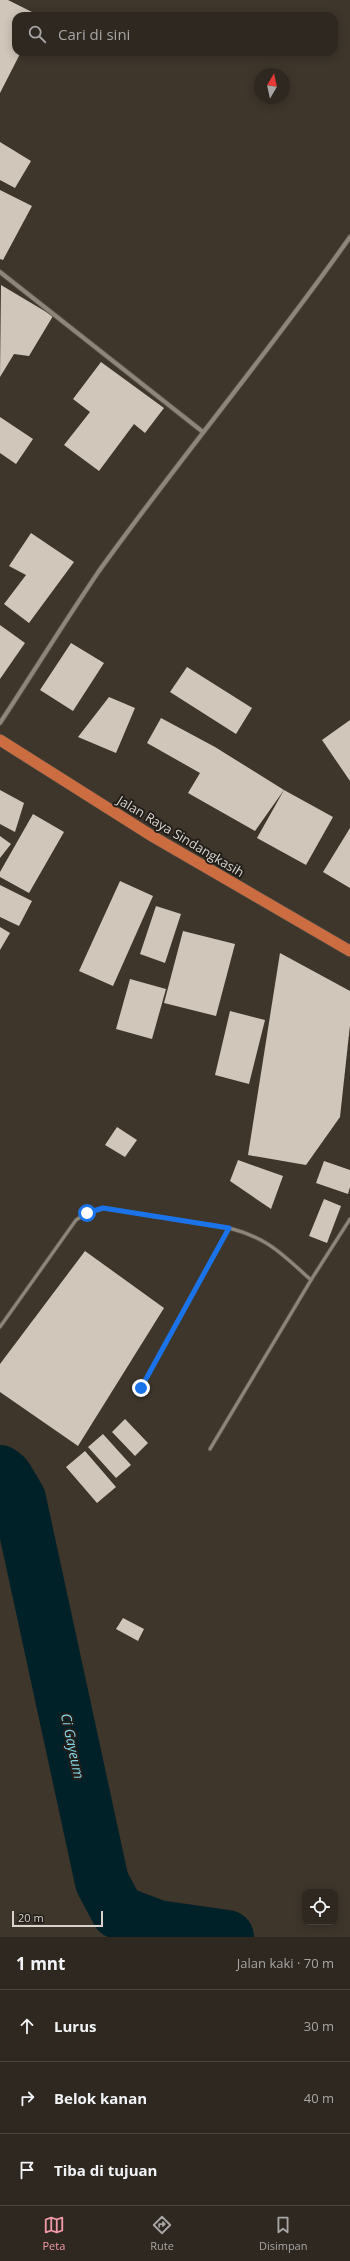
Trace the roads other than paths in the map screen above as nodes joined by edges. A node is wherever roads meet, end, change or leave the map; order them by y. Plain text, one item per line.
1 (350, 237) edge
2 (0, 272) edge
3 (203, 432) junction
4 (0, 723) edge
5 (0, 740) edge
6 (350, 951) edge
7 (350, 1219) edge
8 (229, 1228) junction
9 (311, 1280) junction
10 (0, 1327) edge
11 (141, 1388) dead end
12 (210, 1449) dead end

1 - 3 street
2 - 3 street
3 - 4 street
5 - 6 highway, Jalan Raya Sindangkasih
7 - 9 lane
8 - 9 lane
8 - 10 lane
8 - 11 lane
9 - 12 lane

